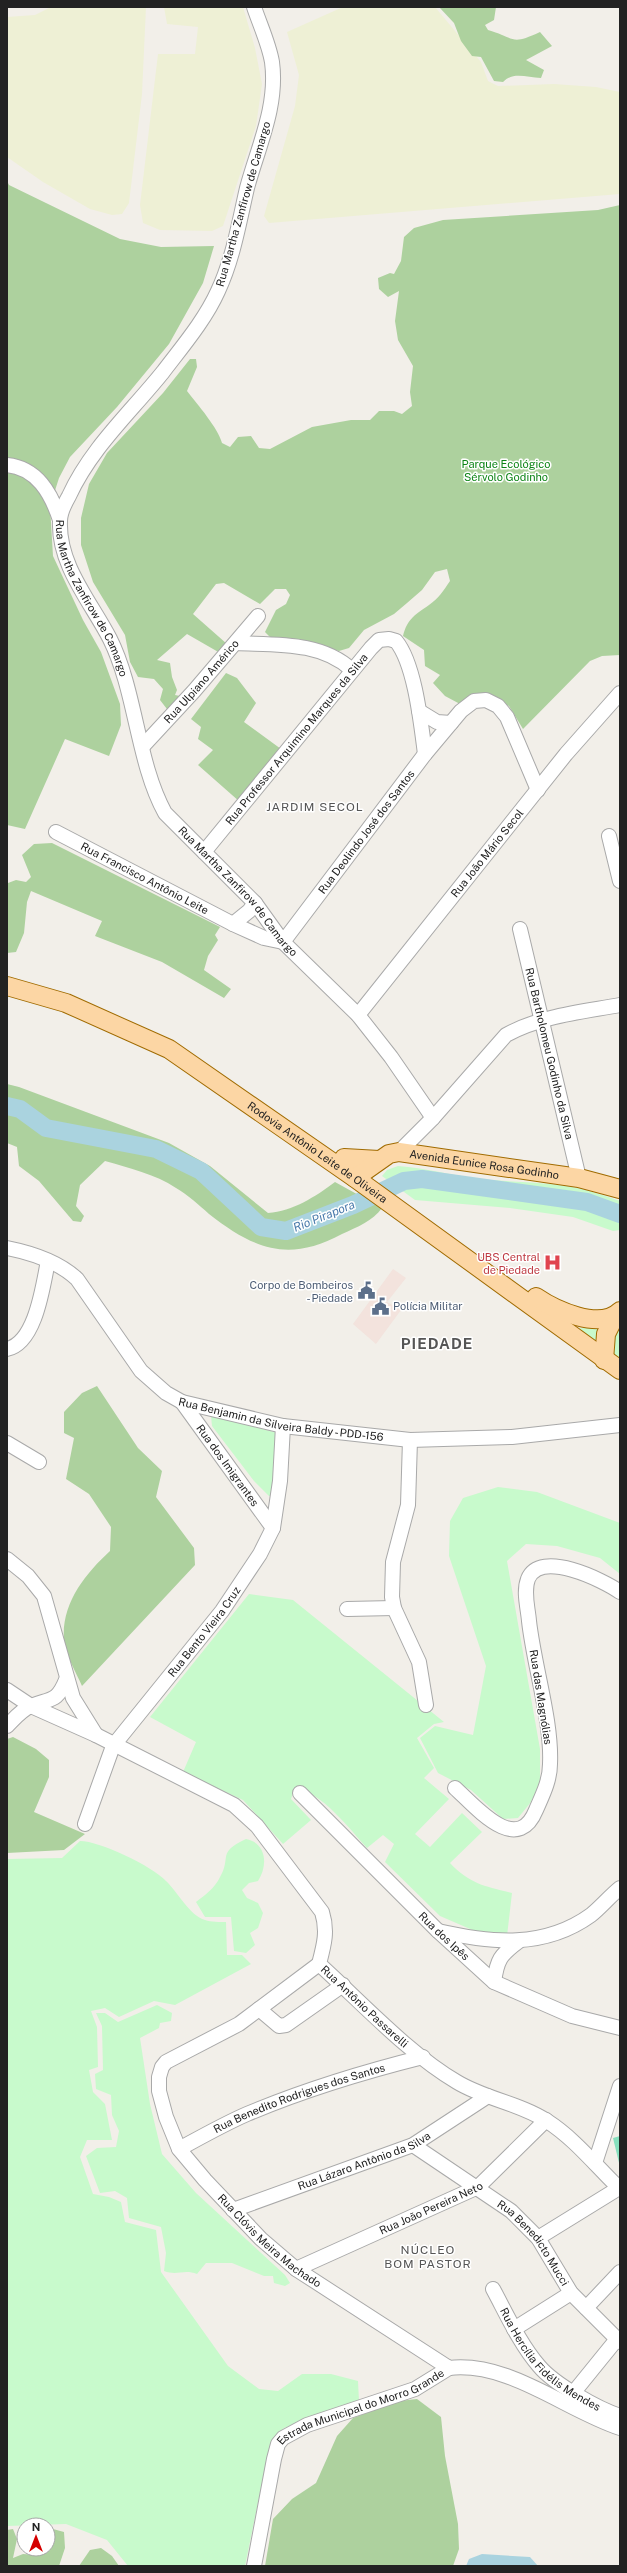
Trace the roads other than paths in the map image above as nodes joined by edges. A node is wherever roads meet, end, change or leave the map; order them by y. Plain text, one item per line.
1 (254, 7) edge
2 (7, 465) edge
3 (60, 520) junction
4 (258, 616) dead end
5 (236, 642) junction
6 (352, 670) junction
7 (620, 693) edge
8 (419, 711) junction
9 (451, 724) junction
10 (143, 746) junction
11 (425, 754) junction
12 (538, 790) junction
13 (56, 832) dead end
14 (609, 836) dead end
15 (204, 852) junction
16 (620, 880) edge
17 (255, 903) junction
18 (233, 924) junction
19 (520, 929) dead end
20 (284, 942) junction
21 (7, 975) edge
22 (7, 986) edge
23 (620, 1005) edge
24 (358, 1015) junction
25 (542, 1020) junction
26 (433, 1118) junction
27 (399, 1152) junction
28 (344, 1158) junction
29 (379, 1160) junction
30 (362, 1177) junction
31 (579, 1178) junction
32 (620, 1189) edge
33 (395, 1202) junction
34 (7, 1248) edge
35 (48, 1260) junction
36 (614, 1316) edge
37 (559, 1327) junction
38 (7, 1349) edge
39 (604, 1360) junction
40 (620, 1370) edge
41 (182, 1402) junction
42 (620, 1424) edge
43 (283, 1426) junction
44 (410, 1440) junction
45 (7, 1443) edge
46 (38, 1462) dead end
47 (273, 1528) junction
48 (7, 1559) edge
49 (620, 1592) edge
50 (394, 1608) junction
51 (347, 1609) dead end
52 (66, 1680) junction
53 (7, 1690) edge
54 (426, 1705) dead end
55 (31, 1706) junction
56 (7, 1726) edge
57 (96, 1735) junction
58 (113, 1746) junction
59 (455, 1788) dead end
60 (300, 1793) dead end
61 (85, 1824) dead end
62 (620, 1888) edge
63 (437, 1930) junction
64 (519, 1941) junction
65 (319, 1964) junction
66 (494, 1982) junction
67 (343, 1985) junction
68 (259, 2009) junction
69 (620, 2028) edge
70 (423, 2057) junction
71 (620, 2086) edge
72 (488, 2096) junction
73 (546, 2120) junction
74 (413, 2145) junction
75 (179, 2149) junction
76 (595, 2163) junction
77 (478, 2187) junction
78 (619, 2188) edge
79 (233, 2210) junction
80 (538, 2238) junction
81 (296, 2269) junction
82 (619, 2274) edge
83 (493, 2289) dead end
84 (571, 2293) junction
85 (586, 2308) junction
86 (514, 2329) junction
87 (619, 2341) edge
88 (449, 2368) junction
89 (574, 2392) junction
90 (620, 2416) edge
91 (620, 2428) edge
92 (254, 2566) edge

1 - 3 street, Rua Martha Zanfirow de Camargo
2 - 3 street
3 - 10 street, Rua Martha Zanfirow de Camargo
4 - 5 street, Rua Ulpiano Américo
5 - 6 street
5 - 10 street, Rua Ulpiano Américo
6 - 8 street, Rua Professor Arquimino Marques da Silva
6 - 15 street, Rua Professor Arquimino Marques da Silva
7 - 12 street, Rua João Mário Secol
8 - 9 street
8 - 11 street
9 - 11 street, Rua Deolindo José dos Santos
9 - 12 street, Rua Deolindo José dos Santos
10 - 15 street, Rua Martha Zanfirow de Camargo
11 - 20 street, Rua Deolindo José dos Santos
12 - 24 street, Rua João Mário Secol
13 - 18 street, Rua Francisco Antônio Leite
14 - 16 street
15 - 17 street, Rua Martha Zanfirow de Camargo
17 - 18 street
17 - 20 street, Rua Martha Zanfirow de Camargo
18 - 20 street, Rua Francisco Antônio Leite
19 - 25 street, Rua Bartholomeu Godinho da Silva
20 - 24 street, Rua Martha Zanfirow de Camargo
21 - 28 main road, Rodovia Antônio Leite de Oliveira
22 - 30 main road, Rodovia Antônio Leite de Oliveira
23 - 25 street
24 - 26 street, Rua Martha Zanfirow de Camargo
25 - 26 street
25 - 31 street, Rua Bartholomeu Godinho da Silva
26 - 27 street
27 - 29 main road, Avenida Eunice Rosa Godinho
27 - 31 main road, Avenida Eunice Rosa Godinho
28 - 29 main road
28 - 30 main road, Rodovia Antônio Leite de Oliveira
29 - 30 main road, Avenida Eunice Rosa Godinho
30 - 33 main road, Rodovia Antônio Leite de Oliveira
31 - 32 main road, Avenida Eunice Rosa Godinho
33 - 36 main road, Rodovia Antônio Leite de Oliveira
33 - 37 main road, Rodovia Antônio Leite de Oliveira
34 - 35 street, Rua Benjamin da Silveira Baldy - PDD-156
35 - 38 street
35 - 41 street, Rua Benjamin da Silveira Baldy - PDD-156
36 - 37 main road
36 - 39 main road
37 - 39 main road, Rodovia Antônio Leite de Oliveira
39 - 40 main road, Rodovia Antônio Leite de Oliveira
41 - 43 street, Rua Benjamin da Silveira Baldy - PDD-156
41 - 47 street, Rua dos Imigrantes
42 - 44 street, Rua Benjamin da Silveira Baldy - PDD-156
43 - 44 street, Rua Benjamin da Silveira Baldy - PDD-156
43 - 47 street, Rua Bento Vieira Cruz
44 - 50 street
45 - 46 street
47 - 58 street, Rua Bento Vieira Cruz
48 - 52 street
49 - 59 street, Rua das Magnólias
50 - 51 street
50 - 54 street
52 - 55 street
52 - 57 street
53 - 55 street
55 - 56 street
55 - 57 street
57 - 58 street, Rua Antônio Passarelli
58 - 61 street, Rua Bento Vieira Cruz
58 - 65 street, Rua Antônio Passarelli
60 - 63 street, Rua dos Ipês
62 - 64 street
63 - 64 street
63 - 66 street, Rua dos Ipês
64 - 66 street
65 - 67 street, Rua Antônio Passarelli
65 - 68 street, Rua Clóvis Meira Machado
66 - 69 street, Rua dos Ipês
67 - 68 street
67 - 70 street, Rua Antônio Passarelli
68 - 75 street, Rua Clóvis Meira Machado
70 - 72 street, Rua Antônio Passarelli
70 - 75 street, Rua Benedito Rodrigues dos Santos
71 - 76 street
72 - 73 street, Rua Antônio Passarelli
72 - 74 street, Rua Lázaro Antônio da Silva
73 - 76 street, Rua Antônio Passarelli
73 - 77 street, Rua João Pereira Neto
74 - 77 street, Rua Benedicto Mucci
74 - 79 street, Rua Lázaro Antônio da Silva
75 - 79 street, Rua Clóvis Meira Machado
76 - 78 street, Rua Antônio Passarelli
77 - 80 street, Rua Benedicto Mucci
77 - 81 street, Rua João Pereira Neto
78 - 80 street
79 - 81 street, Rua Clóvis Meira Machado
80 - 84 street, Rua Benedicto Mucci
81 - 88 street, Rua Clóvis Meira Machado
82 - 85 street
83 - 86 street, Rua Hercília Fidélis Mendes
84 - 85 street, Rua Benedicto Mucci
84 - 86 street
85 - 87 street, Rua Benedicto Mucci
86 - 89 street, Rua Hercília Fidélis Mendes
87 - 89 street
88 - 91 street
88 - 92 street, Estrada Municipal do Morro Grande
89 - 90 street, Rua Hercília Fidélis Mendes

